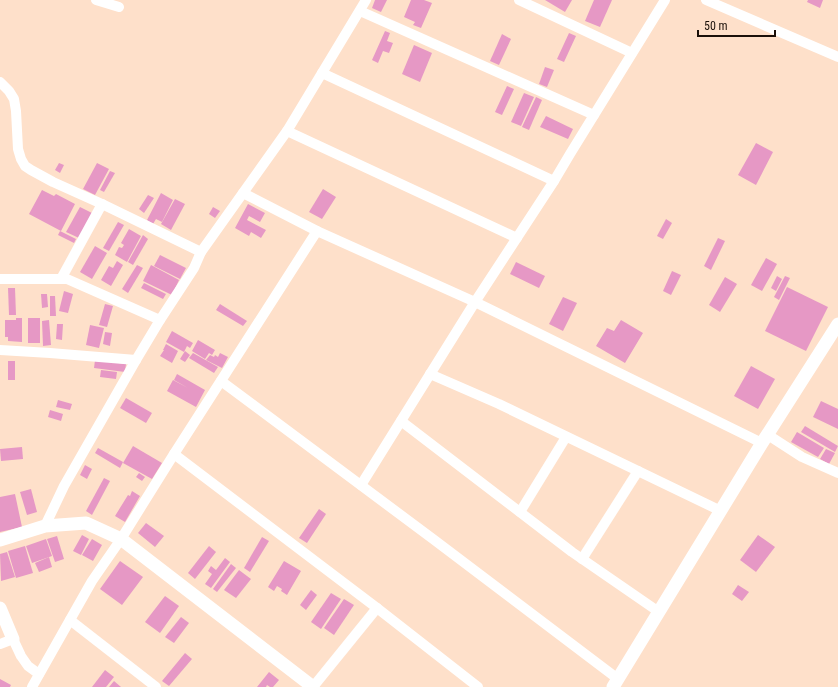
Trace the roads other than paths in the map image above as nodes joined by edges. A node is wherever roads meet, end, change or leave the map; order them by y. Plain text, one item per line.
1 (96, 0) edge
2 (366, 0) edge
3 (519, 0) edge
4 (665, 0) edge
5 (706, 0) edge
6 (119, 7) dead end
7 (360, 11) junction
8 (632, 53) junction
9 (838, 57) edge
10 (322, 73) junction
11 (0, 82) edge
12 (594, 115) junction
13 (287, 131) junction
14 (554, 181) junction
15 (243, 193) junction
16 (102, 204) junction
17 (317, 231) junction
18 (517, 238) junction
19 (201, 252) junction
20 (0, 278) edge
21 (61, 279) junction
22 (475, 302) junction
23 (160, 320) junction
24 (838, 324) edge
25 (0, 350) edge
26 (136, 360) junction
27 (430, 374) junction
28 (221, 381) junction
29 (401, 421) junction
30 (566, 437) junction
31 (765, 439) junction
32 (174, 454) junction
33 (638, 471) junction
34 (838, 473) edge
35 (361, 485) junction
36 (721, 510) junction
37 (520, 512) junction
38 (45, 526) junction
39 (121, 539) junction
40 (0, 540) edge
41 (582, 559) junction
42 (0, 608) edge
43 (377, 608) junction
44 (659, 612) junction
45 (70, 620) junction
46 (13, 640) junction
47 (0, 644) edge
48 (39, 674) junction
49 (615, 683) edge
50 (32, 687) edge
51 (156, 687) edge
52 (313, 687) edge
53 (478, 687) edge

1 - 6 street
2 - 7 street
3 - 8 street
4 - 8 street
5 - 9 street
7 - 10 street
7 - 12 street
8 - 12 street
10 - 13 street
10 - 14 street
11 - 16 street
12 - 14 street
13 - 15 street
13 - 18 street
14 - 18 street
15 - 17 street
15 - 19 street
16 - 19 street
16 - 21 street
17 - 22 street
17 - 28 street
18 - 22 street
19 - 23 street
20 - 21 street
21 - 23 street
22 - 27 street
22 - 31 street
23 - 26 street
24 - 31 street
25 - 26 street
26 - 38 street
27 - 29 street
27 - 30 street
28 - 32 street
28 - 35 street
29 - 35 street
29 - 37 street
30 - 33 street
30 - 37 street
31 - 34 street
31 - 36 street
32 - 39 street
32 - 43 street
33 - 36 street
33 - 41 street
35 - 49 street
36 - 44 street
37 - 41 street
38 - 39 street
38 - 40 street
39 - 45 street
39 - 52 street
41 - 44 street
42 - 46 street
43 - 52 street
43 - 53 street
44 - 49 street
45 - 48 street
45 - 51 street
46 - 47 street
46 - 48 street
48 - 50 street

